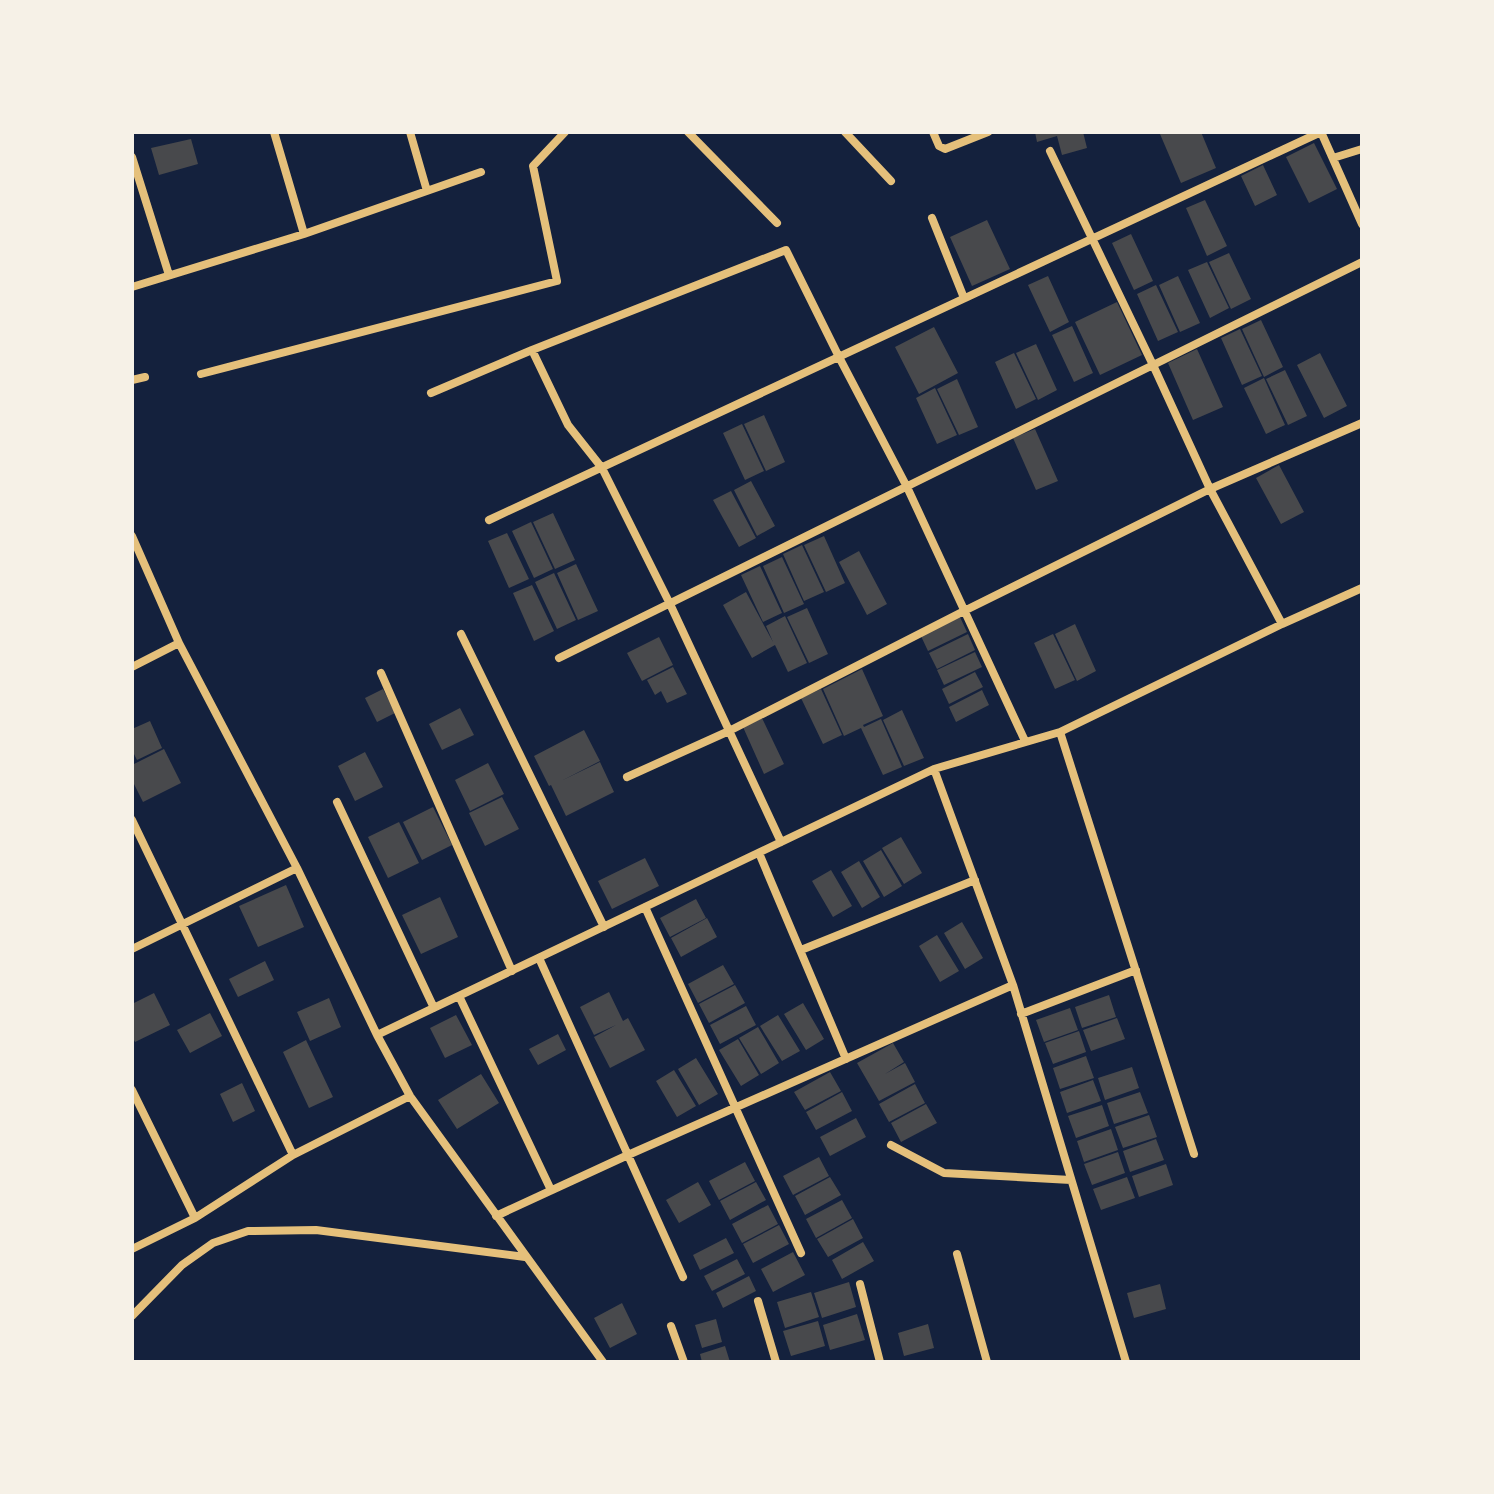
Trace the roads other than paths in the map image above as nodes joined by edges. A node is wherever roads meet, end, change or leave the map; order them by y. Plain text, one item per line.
1 (274, 132) edge
2 (410, 132) edge
3 (565, 132) edge
4 (688, 132) edge
5 (845, 132) edge
6 (933, 132) edge
7 (988, 132) edge
8 (1321, 132) edge
9 (1362, 149) edge
10 (1050, 151) dead end
11 (132, 157) edge
12 (1333, 158) junction
13 (481, 172) dead end
14 (891, 181) dead end
15 (427, 191) junction
16 (932, 218) dead end
17 (777, 223) dead end
18 (1362, 224) edge
19 (304, 234) junction
20 (1092, 239) junction
21 (1362, 262) edge
22 (169, 275) junction
23 (132, 287) edge
24 (964, 298) junction
25 (532, 350) junction
26 (839, 357) junction
27 (1153, 365) junction
28 (201, 374) dead end
29 (145, 377) dead end
30 (132, 380) edge
31 (431, 393) dead end
32 (1362, 423) edge
33 (602, 468) junction
34 (907, 487) junction
35 (1210, 489) junction
36 (489, 520) dead end
37 (132, 536) edge
38 (1362, 588) edge
39 (670, 604) junction
40 (964, 611) junction
41 (1282, 624) junction
42 (461, 634) dead end
43 (179, 643) junction
44 (559, 658) dead end
45 (132, 667) edge
46 (381, 673) dead end
47 (729, 731) junction
48 (1060, 732) junction
49 (1025, 741) junction
50 (934, 769) junction
51 (627, 777) dead end
52 (337, 802) dead end
53 (132, 820) edge
54 (781, 842) junction
55 (759, 853) junction
56 (297, 868) junction
57 (975, 880) junction
58 (645, 907) junction
59 (182, 925) junction
60 (604, 927) junction
61 (132, 949) edge
62 (801, 950) junction
63 (539, 958) junction
64 (1136, 970) junction
65 (512, 971) junction
66 (1013, 985) junction
67 (459, 996) junction
68 (434, 1008) junction
69 (1021, 1014) junction
70 (377, 1035) junction
71 (846, 1059) junction
72 (132, 1090) edge
73 (410, 1096) junction
74 (736, 1108) junction
75 (891, 1145) dead end
76 (1194, 1154) dead end
77 (293, 1155) junction
78 (628, 1155) junction
79 (1071, 1180) junction
80 (551, 1190) junction
81 (496, 1216) junction
82 (195, 1218) junction
83 (132, 1249) edge
84 (801, 1253) dead end
85 (957, 1254) dead end
86 (525, 1257) junction
87 (683, 1277) dead end
88 (860, 1284) dead end
89 (758, 1301) dead end
90 (132, 1316) edge
91 (671, 1326) dead end
92 (603, 1362) edge
93 (684, 1362) edge
94 (776, 1362) edge
95 (880, 1362) edge
96 (987, 1362) edge
97 (1126, 1362) edge

1 - 19 street
2 - 15 street
3 - 28 street
4 - 17 street
5 - 14 street
6 - 7 street
8 - 12 street
8 - 20 street
9 - 12 street
10 - 20 street
11 - 22 street
12 - 18 street
13 - 15 street
15 - 19 street
16 - 24 street
19 - 22 street
20 - 24 street
20 - 27 street
21 - 27 street
22 - 23 street
24 - 26 street
25 - 26 street
25 - 31 street
25 - 33 street
26 - 33 street
26 - 34 street
27 - 34 street
27 - 35 street
29 - 30 street
32 - 35 street
33 - 36 street
33 - 39 street
34 - 39 street
34 - 40 street
35 - 40 street
35 - 41 street
37 - 43 street
38 - 41 street
39 - 44 street
39 - 47 street
40 - 47 street
40 - 49 street
41 - 48 street
42 - 60 street
43 - 45 street
43 - 56 street
46 - 65 street
47 - 51 street
47 - 54 street
48 - 49 street
48 - 64 street
49 - 50 street
50 - 54 street
50 - 57 street
52 - 68 street
53 - 59 street
54 - 55 street
55 - 58 street
55 - 62 street
56 - 59 street
56 - 70 street
57 - 62 street
57 - 66 street
58 - 60 street
58 - 74 street
59 - 61 street
59 - 77 street
60 - 63 street
62 - 71 street
63 - 65 street
63 - 78 street
64 - 69 street
64 - 76 street
65 - 67 street
66 - 69 street
66 - 71 street
67 - 68 street
67 - 80 street
68 - 70 street
69 - 79 street
70 - 73 street
71 - 74 street
72 - 82 street
73 - 77 street
73 - 81 street
74 - 78 street
74 - 84 street
75 - 79 street
77 - 82 street
78 - 80 street
78 - 87 street
79 - 97 street
80 - 81 street
81 - 86 street
82 - 83 street
85 - 96 street
86 - 90 street
86 - 92 street
88 - 95 street
89 - 94 street
91 - 93 street

